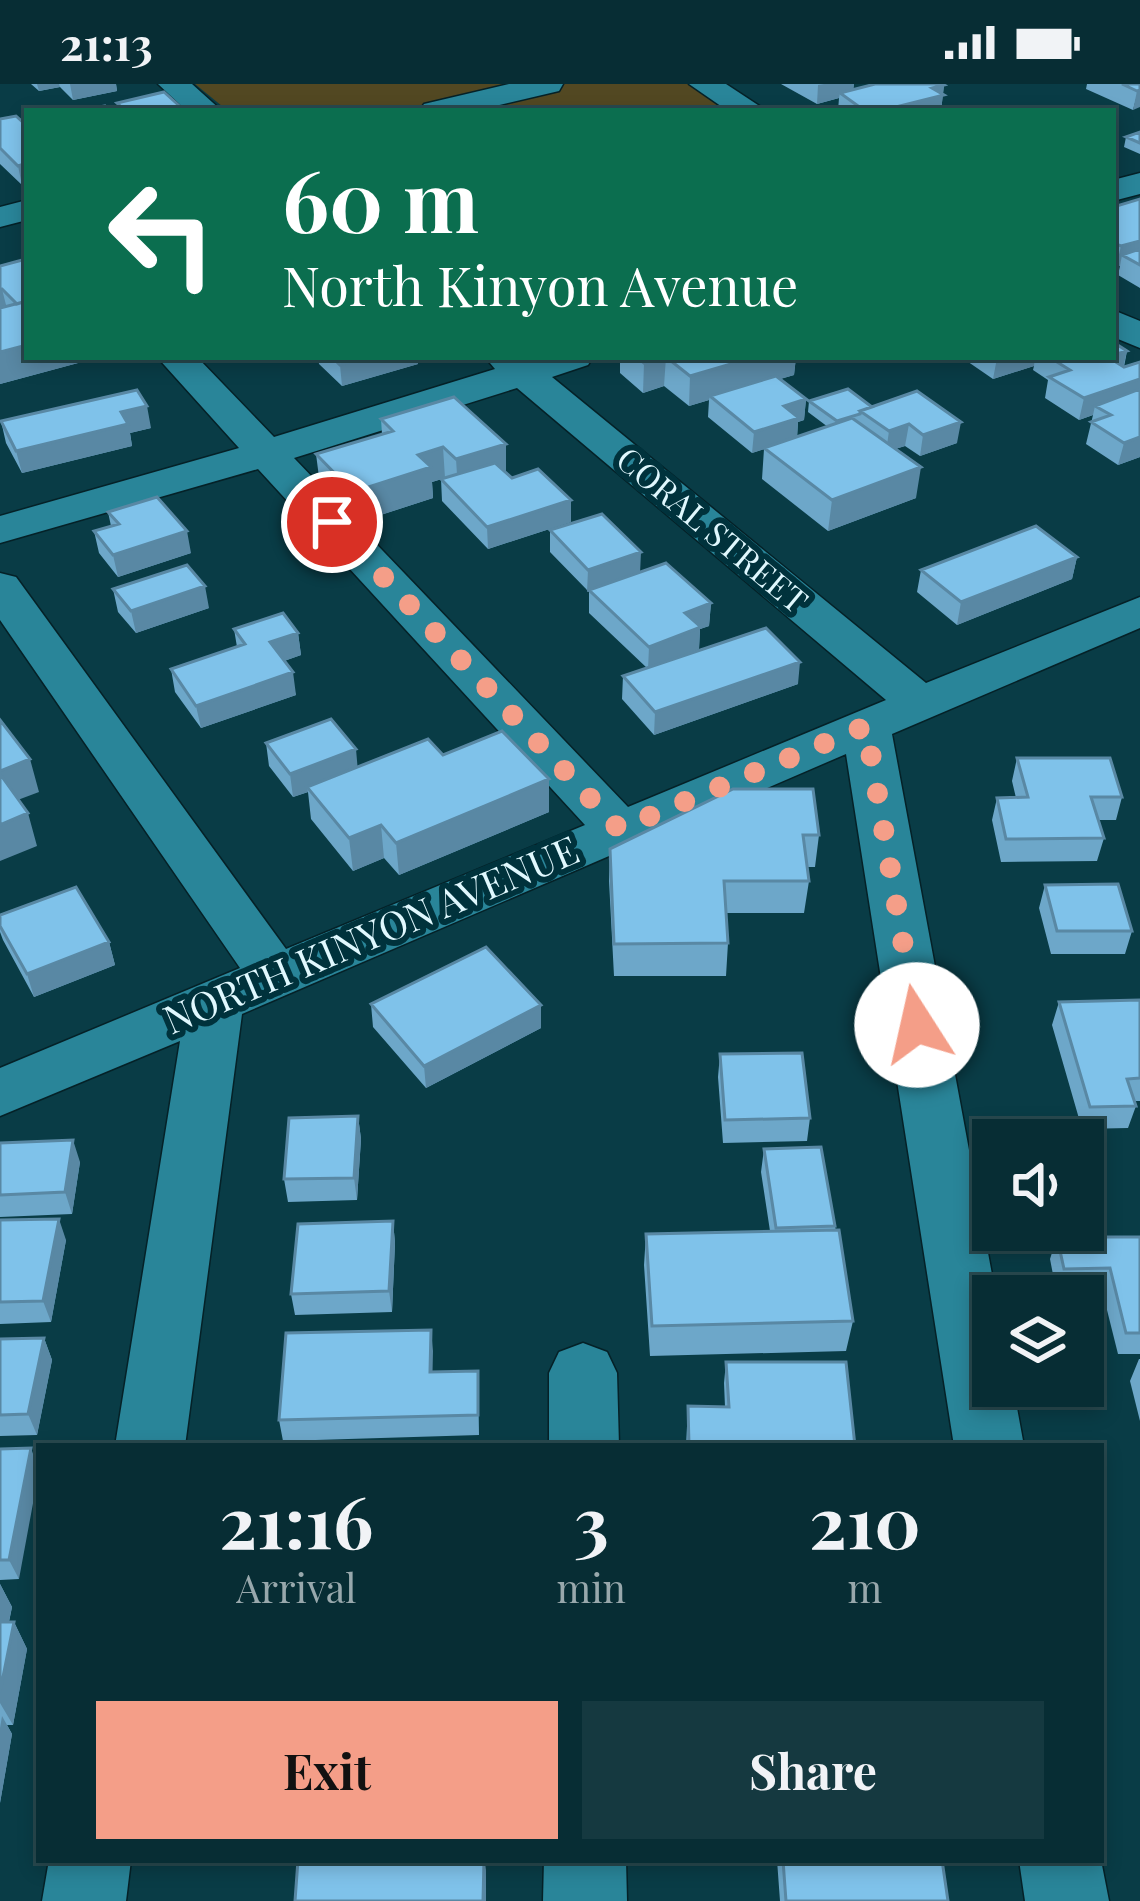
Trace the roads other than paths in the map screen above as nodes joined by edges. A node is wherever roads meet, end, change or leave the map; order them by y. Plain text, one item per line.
1 (173, 84) edge
2 (548, 84) edge
3 (704, 84) edge
4 (202, 108) edge
5 (448, 108) edge
6 (746, 108) edge
7 (179, 360) edge
8 (551, 360) edge
9 (513, 365) edge
10 (268, 453) junction
11 (0, 530) edge
12 (0, 587) edge
13 (1136, 627) edge
14 (920, 703) junction
15 (866, 726) junction
16 (619, 829) junction
17 (274, 976) junction
18 (215, 1001) junction
19 (0, 1093) edge
20 (583, 1373) dead end
21 (150, 1443) edge
22 (584, 1443) edge
23 (988, 1443) edge
24 (90, 1863) edge
25 (585, 1863) edge
26 (1061, 1863) edge
27 (84, 1901) edge
28 (585, 1901) edge
29 (1067, 1901) edge

1 - 4 street
2 - 5 street
3 - 6 street
7 - 10 street
8 - 9 street
9 - 10 street
9 - 14 street, CORAL STREET
10 - 11 street
10 - 16 street
12 - 17 street
13 - 14 street, NORTH KINYON AVENUE
14 - 15 street, NORTH KINYON AVENUE
15 - 16 street, NORTH KINYON AVENUE
15 - 23 street
16 - 17 street, NORTH KINYON AVENUE
17 - 18 street, NORTH KINYON AVENUE
18 - 19 street, NORTH KINYON AVENUE
18 - 21 street
20 - 22 street
24 - 27 street
25 - 28 street
26 - 29 street

